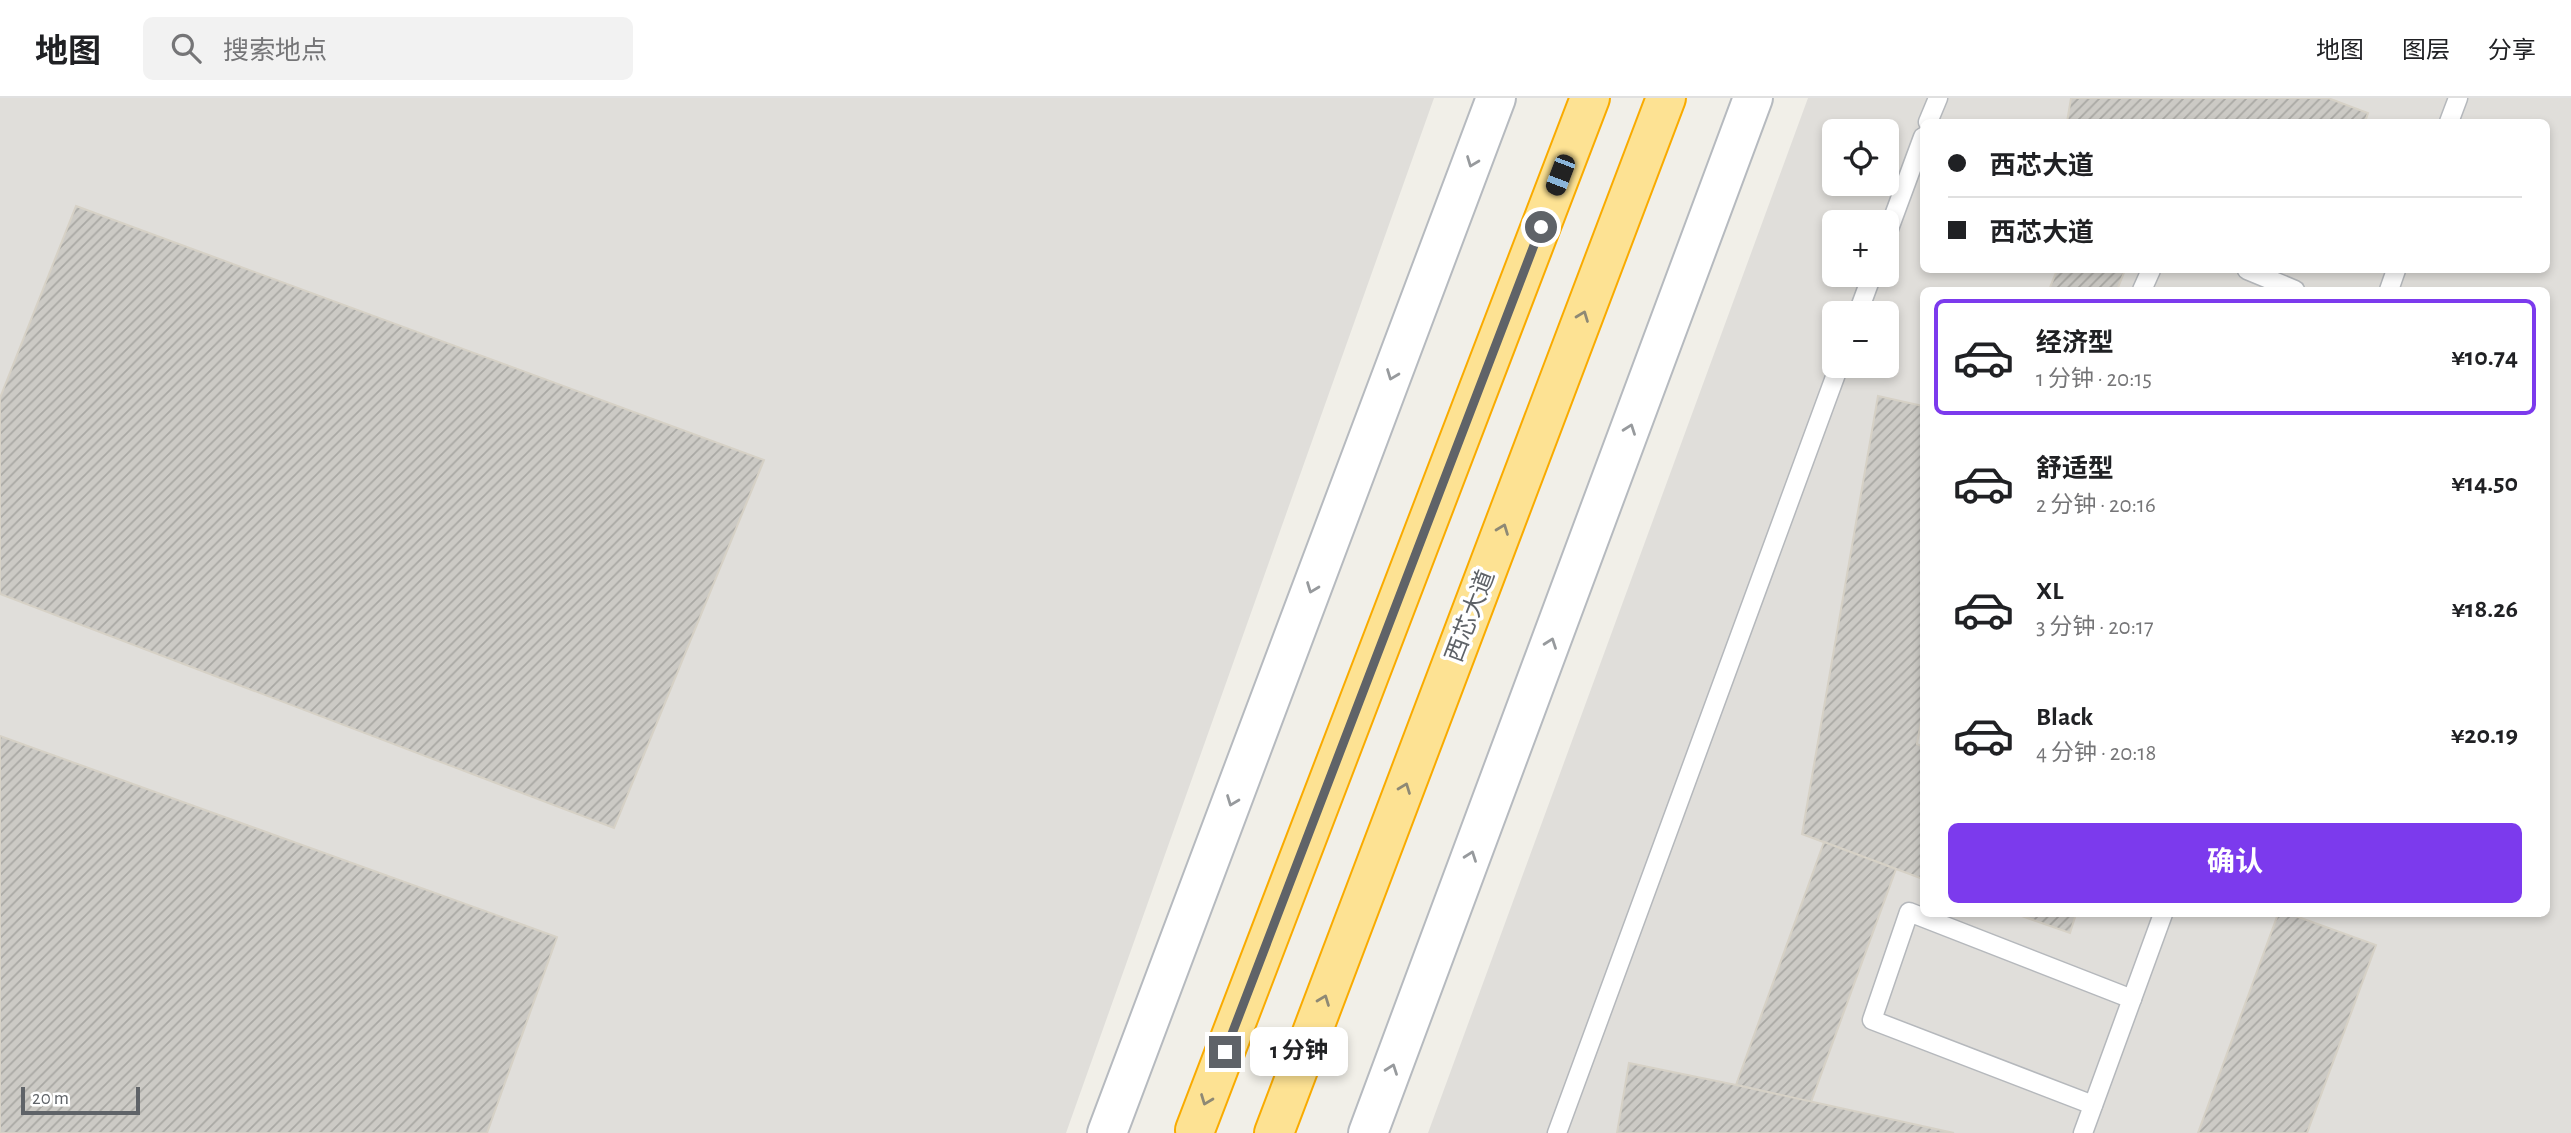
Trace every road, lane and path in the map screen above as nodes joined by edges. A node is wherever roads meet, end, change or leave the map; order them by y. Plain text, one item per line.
1 (1496, 98) edge
2 (1590, 98) edge
3 (1666, 98) edge
4 (1753, 98) edge
5 (1937, 98) edge
6 (2458, 98) edge
7 (1929, 119) edge
8 (2450, 119) edge
9 (1920, 145) edge
10 (1896, 210) edge
11 (2254, 273) edge
12 (2288, 287) edge
13 (1835, 378) edge
14 (1920, 916) edge
15 (1922, 917) edge
16 (2162, 917) edge
17 (2132, 999) junction
18 (2093, 1105) junction
19 (1195, 1130) dead end
20 (1107, 1133) edge
21 (1274, 1133) edge
22 (1368, 1133) edge
23 (1557, 1133) edge
24 (2083, 1133) edge

1 -> 20 main road
2 -> 19 highway
21 -> 3 highway, 西芯大道
22 -> 4 main road
5 - 7 lane
6 - 8 lane
9 - 10 lane
11 - 12 lane
13 - 23 lane
14 - 18 lane
15 - 17 lane
16 - 17 lane
17 - 18 lane
18 - 24 lane

